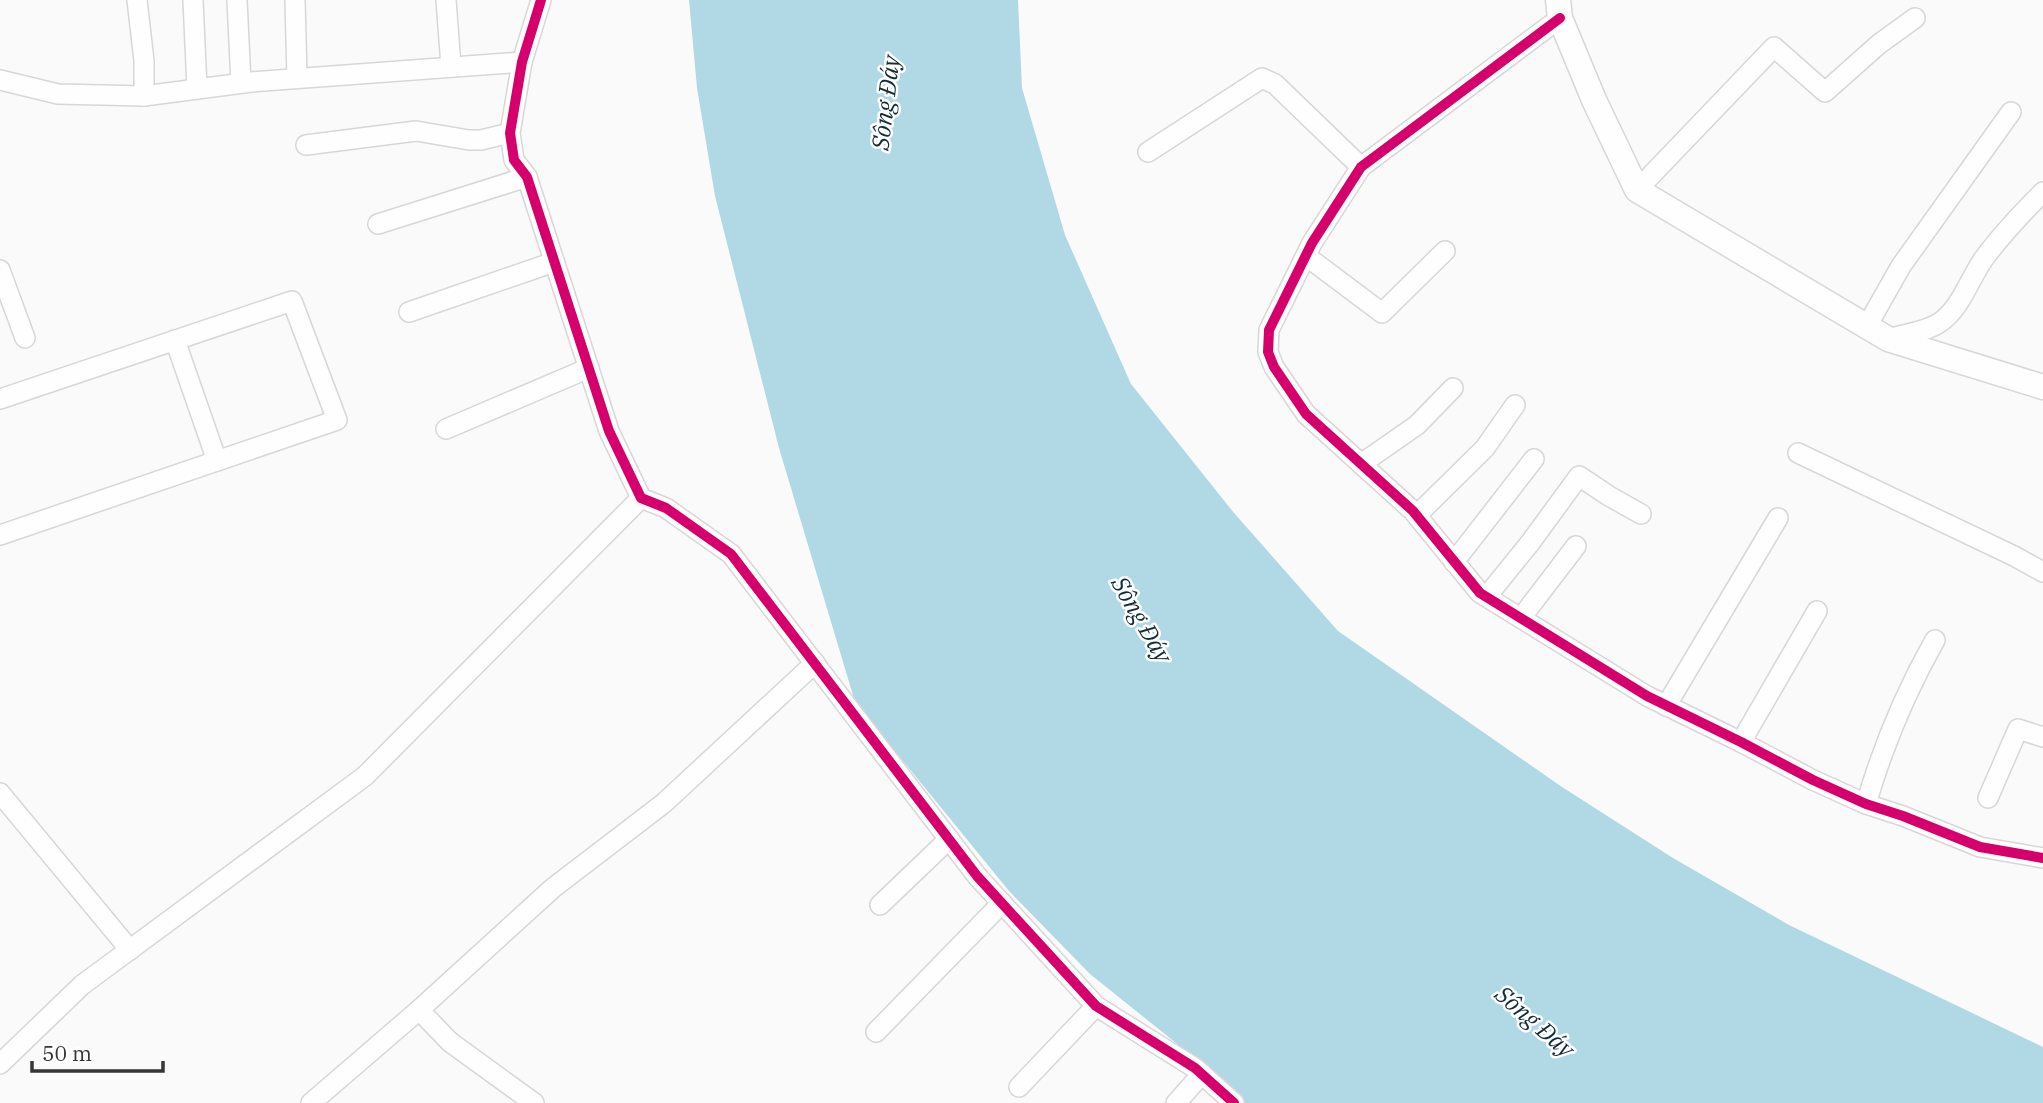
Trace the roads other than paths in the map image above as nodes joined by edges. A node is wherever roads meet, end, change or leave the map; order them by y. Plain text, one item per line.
1 (137, 0) edge
2 (193, 0) edge
3 (237, 0) edge
4 (295, 0) edge
5 (446, 0) edge
6 (541, 0) edge
7 (1559, 9) edge
8 (1914, 18) dead end
9 (522, 62) junction
10 (451, 66) junction
11 (297, 78) junction
12 (0, 80) edge
13 (241, 83) junction
14 (197, 89) junction
15 (144, 96) junction
16 (2011, 112) dead end
17 (510, 133) junction
18 (306, 145) dead end
19 (1148, 152) dead end
20 (1361, 167) junction
21 (527, 177) junction
22 (1637, 190) junction
23 (2043, 192) edge
24 (378, 224) dead end
25 (1446, 251) dead end
26 (1306, 256) junction
27 (554, 262) junction
28 (0, 270) edge
29 (409, 312) dead end
30 (1877, 332) junction
31 (24, 338) dead end
32 (175, 340) junction
33 (589, 368) junction
34 (2043, 387) edge
35 (1453, 388) dead end
36 (0, 399) edge
37 (1516, 405) dead end
38 (446, 429) dead end
39 (1798, 453) dead end
40 (1534, 459) dead end
41 (217, 461) junction
42 (1361, 464) junction
43 (641, 498) junction
44 (1642, 514) dead end
45 (1417, 515) junction
46 (1778, 518) dead end
47 (0, 535) edge
48 (1576, 546) dead end
49 (1454, 562) junction
50 (2043, 572) edge
51 (1487, 596) junction
52 (1817, 611) dead end
53 (1521, 618) junction
54 (1935, 640) dead end
55 (815, 663) junction
56 (1666, 706) junction
57 (2043, 737) edge
58 (1741, 741) junction
59 (0, 793) edge
60 (1988, 798) dead end
61 (1866, 804) junction
62 (16, 812) junction
63 (0, 825) edge
64 (949, 839) junction
65 (2043, 858) edge
66 (1002, 903) junction
67 (880, 905) dead end
68 (130, 950) junction
69 (1096, 1006) junction
70 (419, 1010) junction
71 (876, 1032) dead end
72 (0, 1064) edge
73 (1202, 1074) junction
74 (1019, 1087) dead end
75 (311, 1103) edge
76 (534, 1103) edge
77 (1176, 1103) edge
78 (1234, 1103) edge

1 - 15 street
2 - 14 street
3 - 13 street
4 - 11 street
5 - 10 street
6 - 9 street
7 - 20 street
7 - 22 main road
8 - 22 street
9 - 10 street
9 - 17 street
10 - 11 street
11 - 13 street
12 - 15 street
13 - 14 street
14 - 15 street
16 - 30 street
17 - 18 street
17 - 21 street
19 - 20 street
20 - 26 street
21 - 24 street
21 - 27 street
22 - 30 main road
23 - 30 street
25 - 26 street
26 - 42 street
27 - 29 street
27 - 33 street
28 - 31 street
30 - 34 main road
32 - 36 street
32 - 41 street
32 - 41 street
33 - 38 street
33 - 43 street
35 - 42 street
37 - 45 street
39 - 50 street
40 - 49 street
41 - 47 street
42 - 45 street
43 - 55 street
43 - 68 street
44 - 51 street
45 - 49 street
46 - 56 street
48 - 53 street
49 - 51 street
51 - 53 street
52 - 58 street
53 - 56 street
54 - 61 street
55 - 64 street
55 - 70 street
56 - 58 street
57 - 60 street
58 - 61 street
59 - 62 street
61 - 65 street
62 - 63 street
62 - 68 street
64 - 66 street
64 - 67 street
66 - 69 street
66 - 71 street
68 - 72 street
69 - 73 street
69 - 74 street
70 - 75 street
70 - 76 street
73 - 77 street
73 - 78 street

